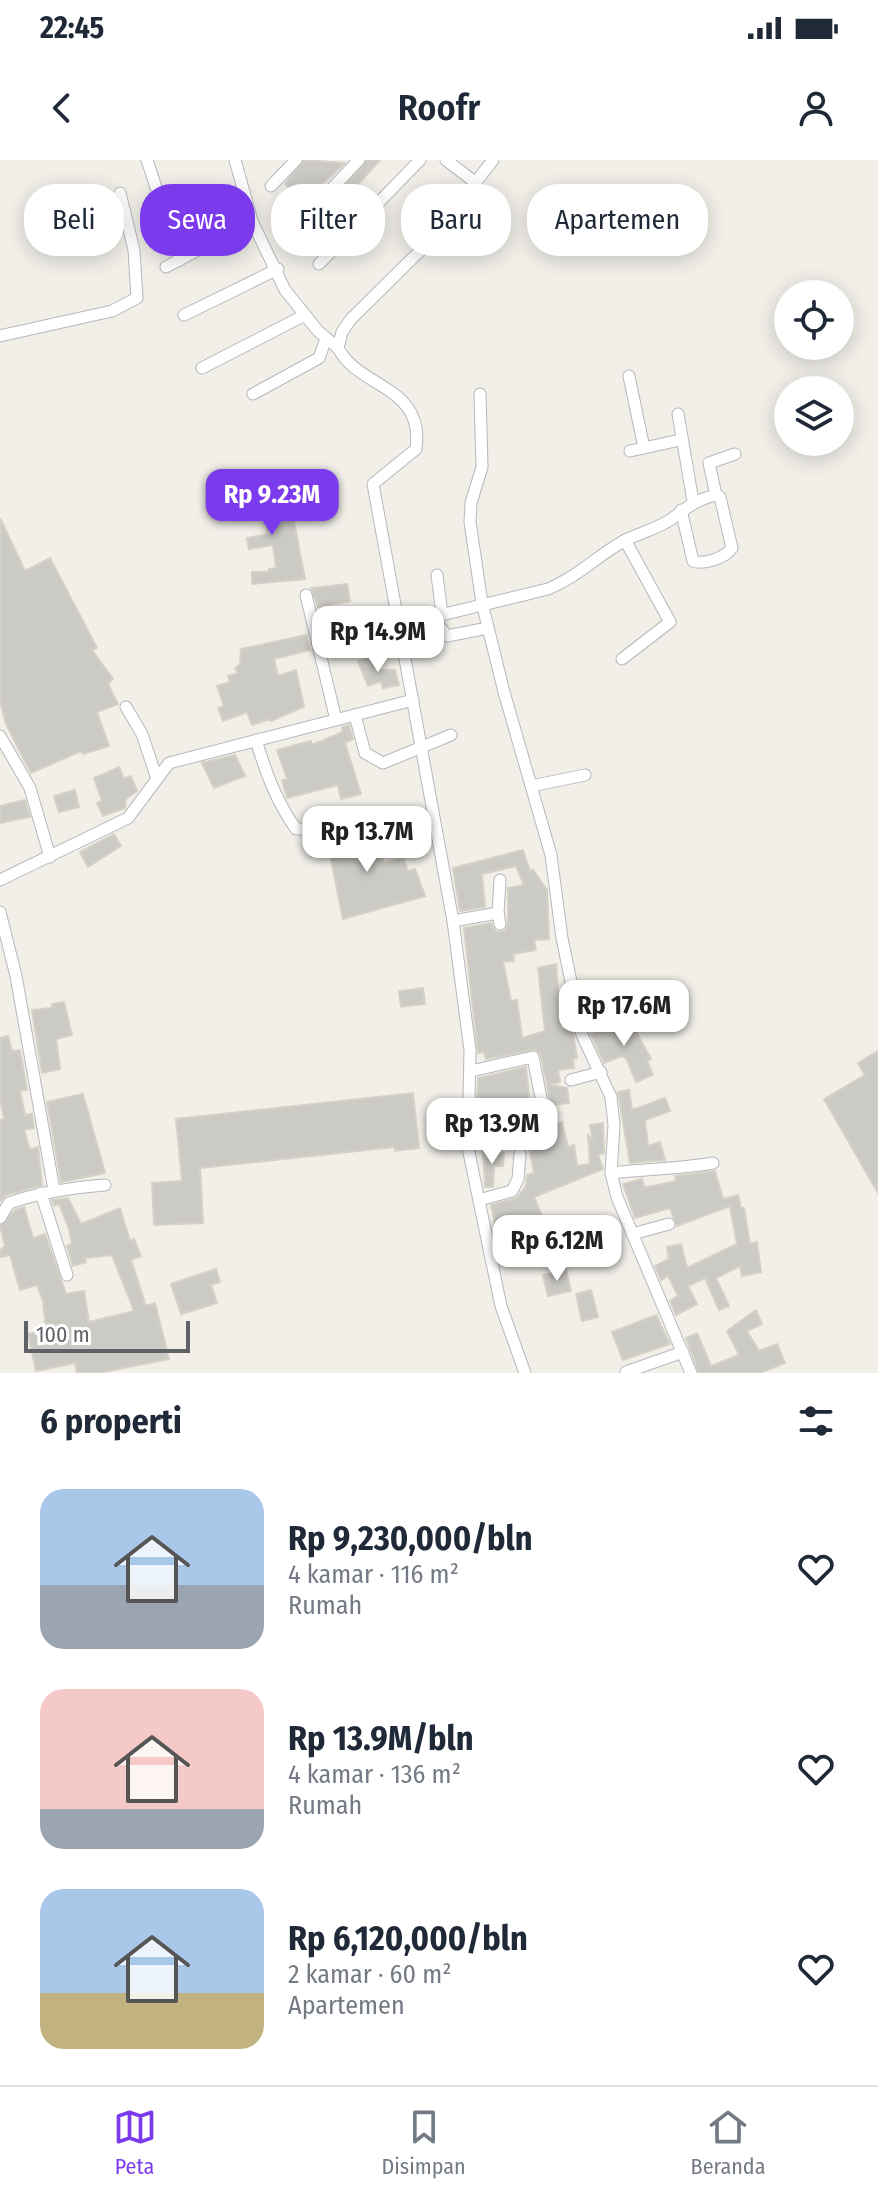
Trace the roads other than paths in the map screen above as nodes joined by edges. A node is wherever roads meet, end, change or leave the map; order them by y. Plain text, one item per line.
1 (147, 160) edge
2 (235, 160) edge
3 (296, 160) edge
4 (359, 160) edge
5 (420, 160) edge
6 (446, 160) edge
7 (493, 160) edge
8 (476, 183) junction
9 (242, 184) edge
10 (273, 184) edge
11 (336, 184) edge
12 (124, 209) edge
13 (255, 227) edge
14 (187, 256) edge
15 (180, 260) junction
16 (319, 264) dead end
17 (166, 267) dead end
18 (278, 269) junction
19 (184, 315) dead end
20 (305, 315) junction
21 (0, 336) edge
22 (326, 339) junction
23 (338, 348) junction
24 (202, 368) dead end
25 (629, 376) dead end
26 (253, 394) dead end
27 (480, 394) dead end
28 (678, 414) dead end
29 (680, 440) junction
30 (644, 448) junction
31 (630, 451) dead end
32 (735, 454) dead end
33 (716, 495) junction
34 (693, 501) junction
35 (681, 510) junction
36 (625, 540) junction
37 (437, 575) dead end
38 (306, 595) dead end
39 (482, 603) junction
40 (437, 615) junction
41 (400, 625) junction
42 (488, 628) junction
43 (622, 659) dead end
44 (413, 700) junction
45 (126, 707) dead end
46 (355, 715) junction
47 (336, 720) junction
48 (451, 735) dead end
49 (0, 736) edge
50 (256, 740) junction
51 (420, 748) junction
52 (585, 775) dead end
53 (156, 776) junction
54 (531, 786) junction
55 (308, 829) dead end
56 (50, 857) junction
57 (0, 880) edge
58 (500, 880) dead end
59 (0, 912) edge
60 (453, 921) junction
61 (471, 1071) junction
62 (601, 1072) junction
63 (571, 1080) dead end
64 (541, 1098) dead end
65 (520, 1154) dead end
66 (713, 1163) dead end
67 (611, 1173) junction
68 (105, 1185) dead end
69 (47, 1192) junction
70 (479, 1200) junction
71 (0, 1218) edge
72 (669, 1224) dead end
73 (632, 1234) junction
74 (67, 1275) dead end
75 (683, 1352) junction
76 (626, 1372) edge
77 (525, 1373) edge
78 (691, 1373) edge

1 - 15 street
2 - 9 street
3 - 10 street
4 - 11 street
5 - 16 street
6 - 8 street
7 - 8 street
8 - 23 street
12 - 21 street
13 - 18 street
14 - 15 street
15 - 17 street
18 - 19 street
18 - 20 street
20 - 22 street
20 - 24 street
22 - 23 street
22 - 26 street
23 - 41 street
25 - 30 street
27 - 39 street
28 - 29 street
29 - 30 street
29 - 34 street
30 - 31 street
32 - 33 street
33 - 34 street
33 - 35 street
34 - 35 street
35 - 36 street
36 - 39 street
36 - 43 street
37 - 40 street
38 - 47 street
39 - 40 street
39 - 42 street
40 - 41 street
40 - 42 street
41 - 44 street
42 - 54 street
44 - 46 street
44 - 51 street
45 - 53 street
46 - 47 street
46 - 51 street
47 - 50 street
48 - 51 street
49 - 56 street
50 - 53 street
50 - 55 street
51 - 60 street
52 - 54 street
53 - 56 street
54 - 62 street
56 - 57 street
58 - 60 street
59 - 69 street
60 - 61 street
61 - 64 street
61 - 70 street
62 - 63 street
62 - 67 street
65 - 70 street
66 - 67 street
67 - 73 street
68 - 69 street
69 - 71 street
69 - 74 street
70 - 77 street
72 - 73 street
73 - 75 street
75 - 76 street
75 - 78 street

